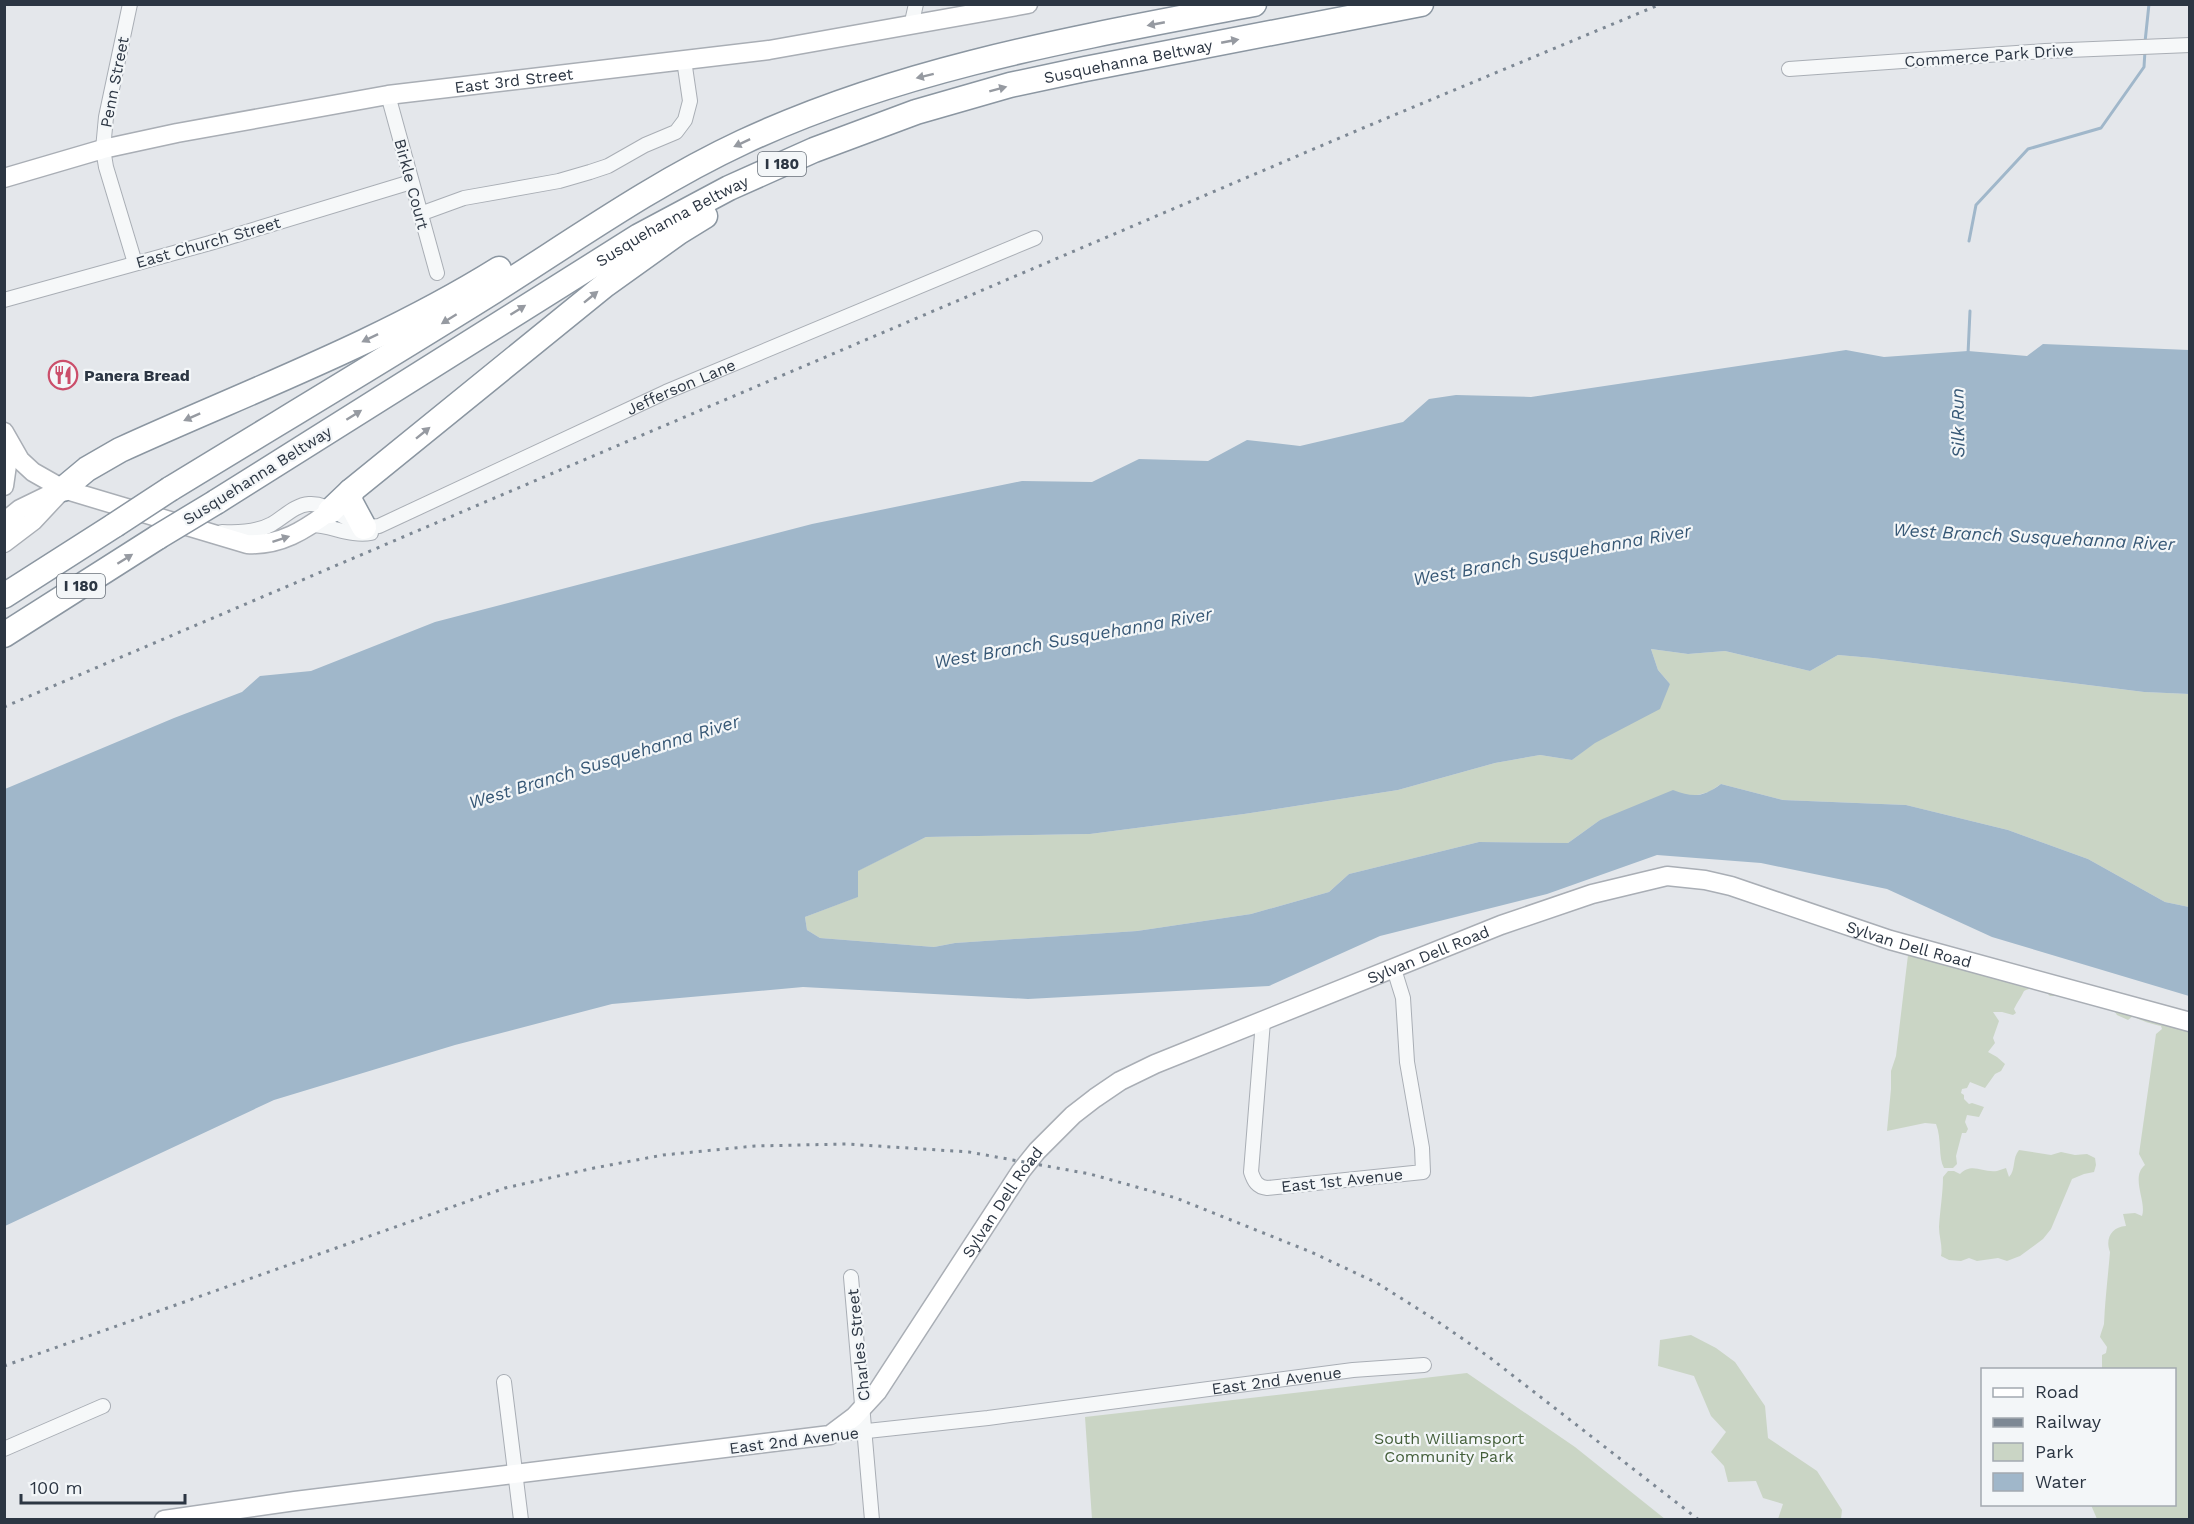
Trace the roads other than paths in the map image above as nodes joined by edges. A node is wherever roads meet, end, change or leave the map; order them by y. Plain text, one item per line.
1 (130, 4) edge
2 (916, 4) edge
3 (1028, 4) edge
4 (1254, 4) edge
5 (1421, 4) edge
6 (911, 26) junction
7 (2190, 45) edge
8 (684, 60) junction
9 (1789, 69) dead end
10 (388, 95) junction
11 (958, 99) junction
12 (103, 149) junction
13 (681, 172) junction
14 (4, 178) edge
15 (411, 182) junction
16 (420, 214) junction
17 (1035, 238) dead end
18 (135, 263) junction
19 (437, 273) dead end
20 (4, 300) edge
21 (5, 435) edge
22 (4, 486) edge
23 (63, 489) junction
24 (351, 491) junction
25 (321, 518) junction
26 (4, 522) edge
27 (372, 526) junction
28 (4, 543) edge
29 (4, 595) edge
30 (4, 636) edge
31 (1394, 969) junction
32 (1263, 1021) junction
33 (2190, 1022) edge
34 (851, 1277) dead end
35 (1424, 1365) dead end
36 (504, 1382) dead end
37 (103, 1406) dead end
38 (864, 1408) junction
39 (863, 1432) junction
40 (830, 1435) junction
41 (4, 1449) edge
42 (514, 1474) junction
43 (164, 1520) edge
44 (521, 1520) edge
45 (872, 1520) edge

1 - 12 street, Penn Street
2 - 6 street
3 - 6 street, East 3rd Street
4 -> 13 highway, Susquehanna Beltway / I 180
11 -> 5 highway, Susquehanna Beltway / I 180
6 - 8 street, East 3rd Street
7 - 9 street, Commerce Park Drive
8 - 10 street, East 3rd Street
8 - 16 street
10 - 12 street, East 3rd Street
10 - 15 street, Birkle Court
24 -> 11 highway
30 -> 11 highway, Susquehanna Beltway / I 180, bridge
12 - 14 street, East 3rd Street
12 - 18 street, Penn Street
13 -> 23 highway
13 -> 29 highway, Susquehanna Beltway / I 180, bridge
15 - 16 street, Birkle Court
15 - 18 street, East Church Street
16 - 19 street, Birkle Court
17 - 27 street, Jefferson Lane
18 - 20 street, East Church Street
21 - 22 street
21 - 23 street
23 - 25 street
23 - 26 street
23 - 28 street
24 - 25 highway
24 - 27 highway
25 - 27 street
25 - 27 street, Jefferson Lane
31 - 32 street, Sylvan Dell Road
31 - 32 street, East 1st Avenue
31 - 33 street, Sylvan Dell Road
32 - 38 street, Sylvan Dell Road
34 - 38 street, Charles Street
35 - 39 street, East 2nd Avenue
36 - 42 street
37 - 41 street
38 - 39 street, Charles Street
38 - 40 street, Sylvan Dell Road
39 - 40 street, East 2nd Avenue
39 - 45 street, Charles Street
40 - 42 street, East 2nd Avenue
42 - 43 street, East 2nd Avenue
42 - 44 street

